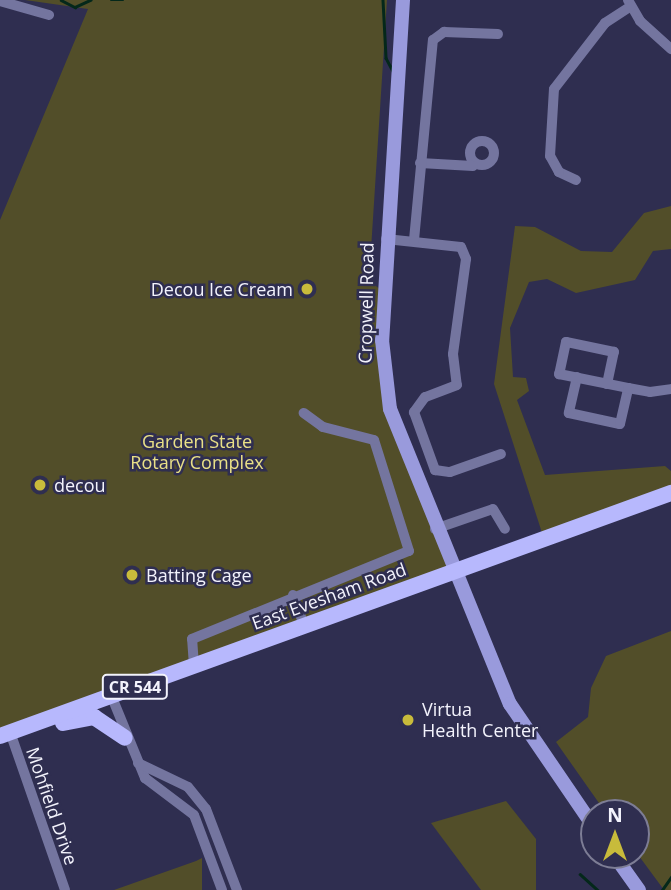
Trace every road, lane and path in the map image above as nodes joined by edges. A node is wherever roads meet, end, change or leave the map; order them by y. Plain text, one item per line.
1 (403, 0) edge
2 (0, 1) edge
3 (629, 3) edge
4 (49, 15) dead end
5 (498, 34) dead end
6 (671, 49) edge
7 (420, 163) junction
8 (473, 166) dead end
9 (576, 180) dead end
10 (386, 239) junction
11 (414, 240) junction
12 (577, 377) junction
13 (607, 384) junction
14 (628, 388) junction
15 (671, 389) edge
16 (304, 413) dead end
17 (500, 454) dead end
18 (671, 493) edge
19 (435, 529) junction
20 (505, 529) dead end
21 (452, 572) junction
22 (293, 595) junction
23 (304, 626) junction
24 (194, 666) junction
25 (111, 695) junction
26 (26, 726) junction
27 (5, 734) edge
28 (125, 738) junction
29 (138, 763) junction
30 (580, 806) edge
31 (624, 869) edge
32 (236, 885) edge
33 (221, 888) edge
34 (65, 890) edge
35 (639, 890) edge

1 - 10 street, Cropwell Road
2 - 4 street
3 - 6 street
3 - 9 street
5 - 7 street
7 - 8 street
7 - 11 street
10 - 11 street
10 - 19 street, Cropwell Road
11 - 17 street
12 - 13 street
12 - 13 street
12 - 14 street
13 - 14 street
14 - 15 street
16 - 22 street
18 - 21 main road, East Evesham Road / CR 544
19 - 20 street
19 - 21 street, Cropwell Road
21 - 23 main road, East Evesham Road / CR 544
21 - 30 street, Cropwell Road
22 - 23 street
22 - 24 street
23 - 24 main road, East Evesham Road / CR 544
24 - 25 main road, East Evesham Road / CR 544
25 - 26 main road, East Evesham Road / CR 544
25 - 28 street
26 - 27 main road, East Evesham Road / CR 544
26 - 28 main road
27 - 34 street, Mohfield Drive
28 - 29 street
29 - 32 street
29 - 33 street
31 - 35 street
32 - 33 street

